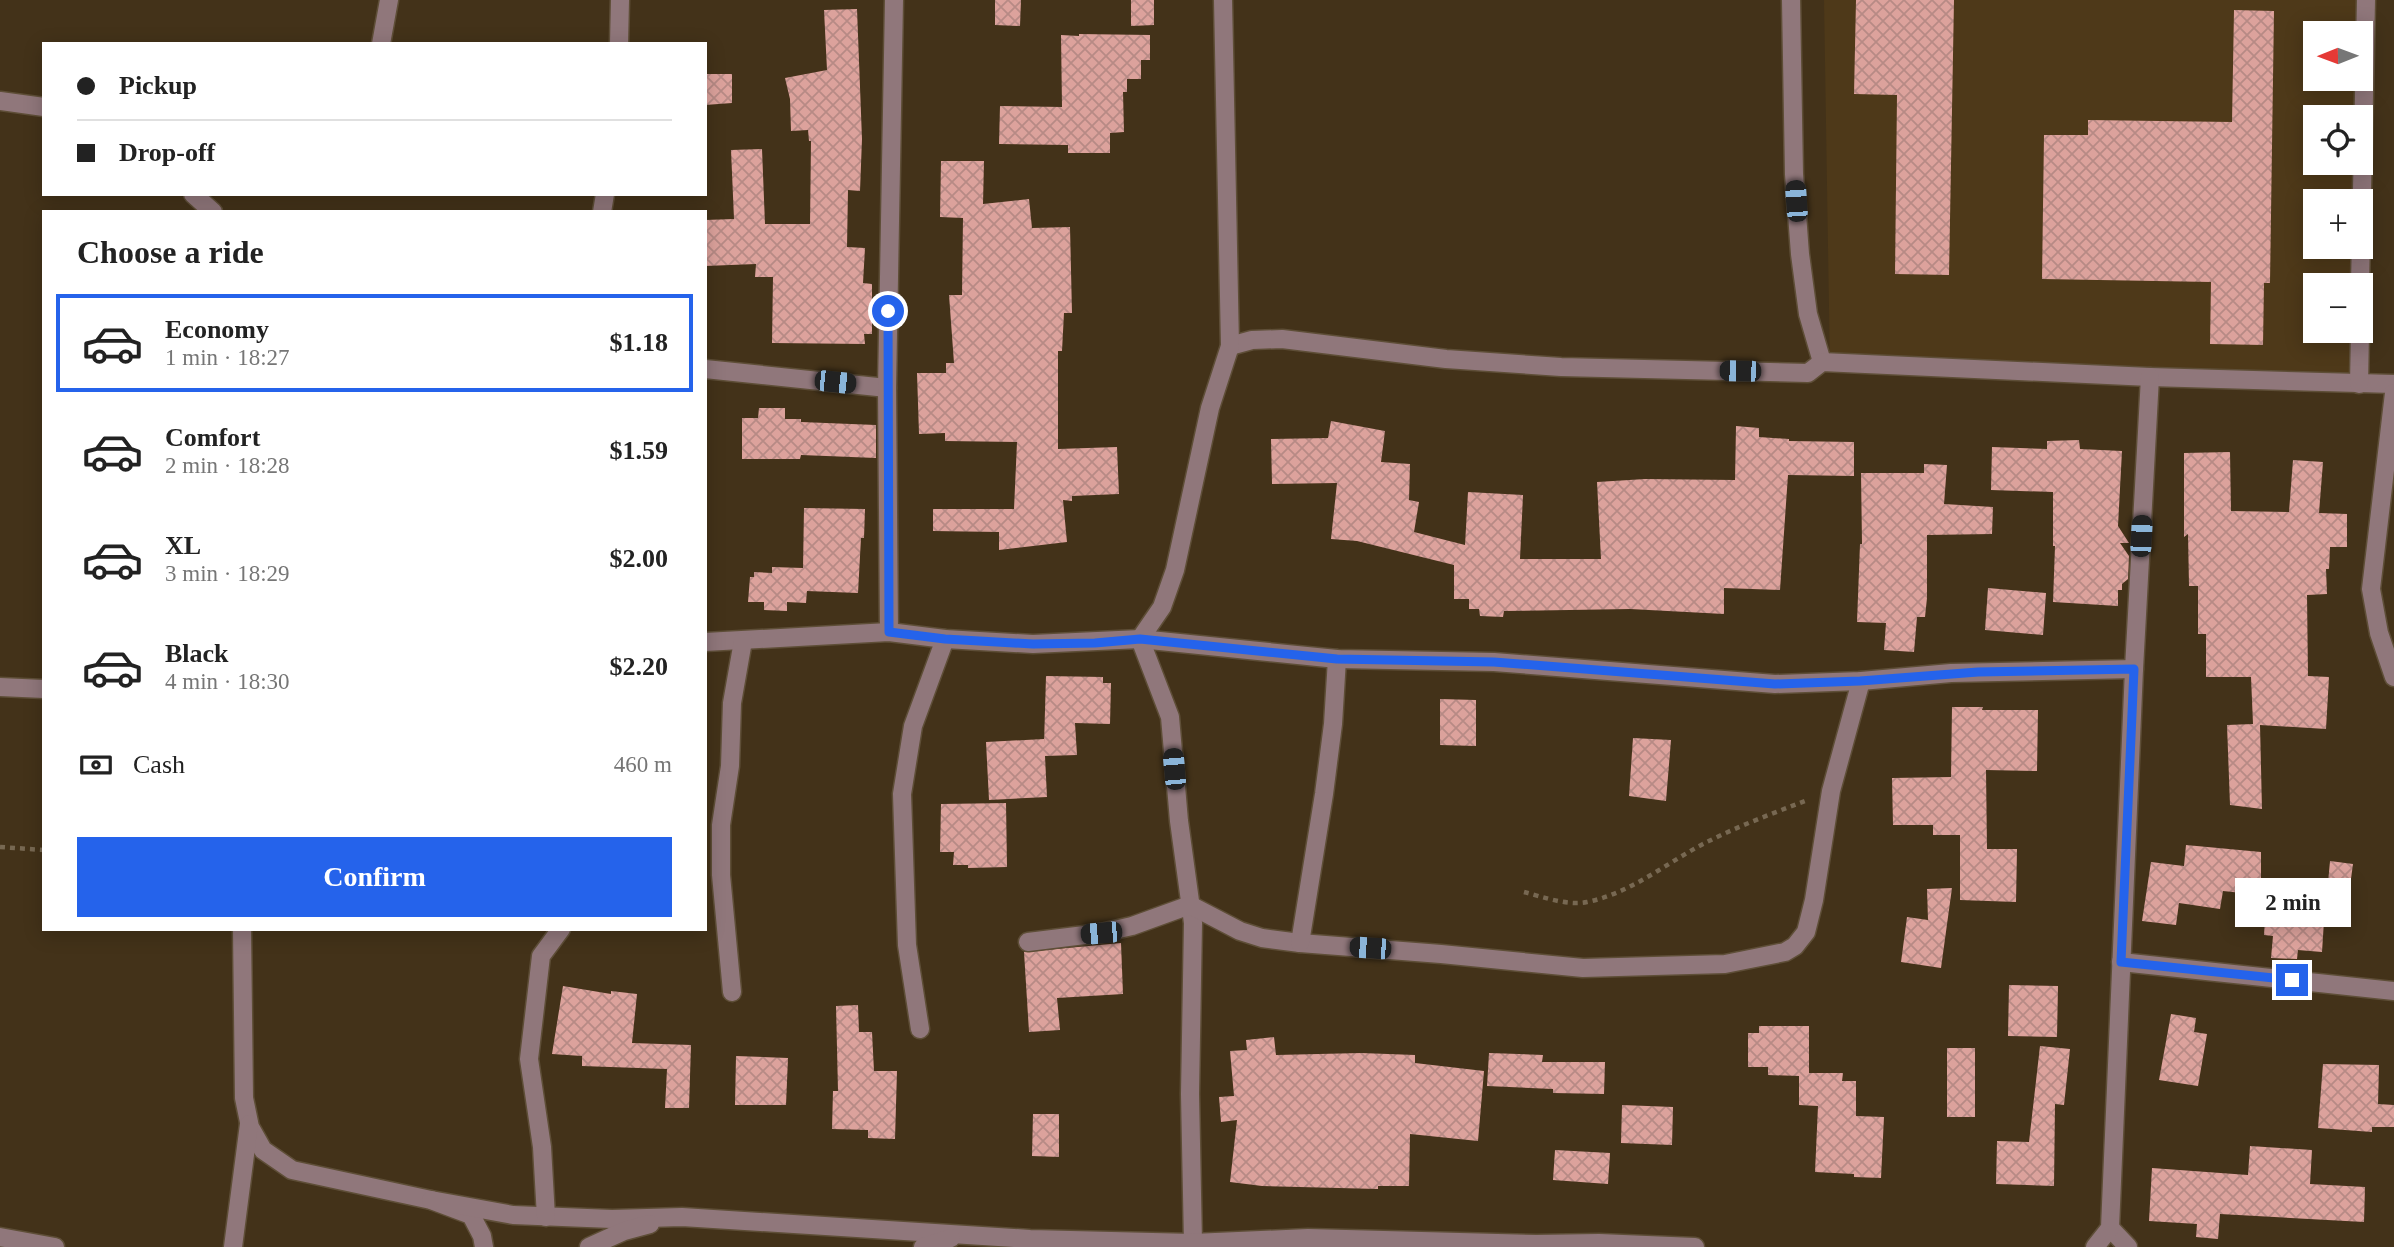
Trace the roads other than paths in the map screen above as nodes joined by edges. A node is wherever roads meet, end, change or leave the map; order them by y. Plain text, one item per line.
1 (389, 0) edge
2 (621, 0) edge
3 (894, 0) edge
4 (1223, 0) edge
5 (1791, 0) edge
6 (2365, 0) edge
7 (381, 42) edge
8 (619, 42) edge
9 (0, 101) edge
10 (42, 107) edge
11 (195, 196) edge
12 (211, 210) edge
13 (2360, 273) edge
14 (2360, 343) edge
15 (1230, 346) junction
16 (1822, 362) junction
17 (707, 369) edge
18 (2150, 377) junction
19 (2359, 384) junction
20 (2394, 384) edge
21 (887, 388) junction
22 (2394, 393) edge
23 (889, 632) junction
24 (945, 639) junction
25 (1140, 639) junction
26 (743, 641) junction
27 (707, 642) edge
28 (1337, 659) junction
29 (2134, 669) junction
30 (2394, 677) edge
31 (1860, 681) junction
32 (0, 687) edge
33 (42, 689) edge
34 (713, 863) edge
35 (1191, 905) junction
36 (242, 931) edge
37 (560, 931) edge
38 (1028, 942) dead end
39 (1300, 943) junction
40 (2121, 962) junction
41 (2394, 991) edge
42 (732, 992) dead end
43 (920, 1028) dead end
44 (249, 1120) junction
45 (431, 1199) junction
46 (546, 1217) junction
47 (674, 1217) junction
48 (2110, 1228) junction
49 (961, 1234) junction
50 (0, 1237) edge
51 (1182, 1244) edge
52 (1600, 1245) edge
53 (55, 1247) edge
54 (233, 1247) edge
55 (484, 1247) edge
56 (589, 1247) edge
57 (923, 1247) edge
58 (1695, 1247) edge
59 (2095, 1247) edge
60 (2128, 1247) edge

1 - 7 street
2 - 8 street
3 - 21 street
4 - 15 street
5 - 16 street
6 - 13 street
9 - 10 street
11 - 12 street
14 - 19 street
15 - 16 street
15 - 25 street
16 - 18 street
17 - 21 street
18 - 19 street
18 - 29 street
19 - 20 street
21 - 23 street
22 - 30 street
23 - 24 street
23 - 26 street
24 - 25 street
24 - 43 street
25 - 28 street
25 - 35 street
26 - 27 street
26 - 34 street
28 - 31 street
28 - 39 street
29 - 31 street
29 - 40 street
31 - 39 street
32 - 33 street
34 - 42 street
35 - 38 street
35 - 39 street
35 - 51 street
36 - 44 street
37 - 46 street
40 - 41 street
40 - 48 street
44 - 45 street
44 - 54 street
45 - 46 street
45 - 55 street
46 - 47 street
47 - 49 street
47 - 56 street
48 - 59 street
48 - 60 street
49 - 51 street
49 - 57 street
50 - 53 street
51 - 52 street
52 - 58 street

